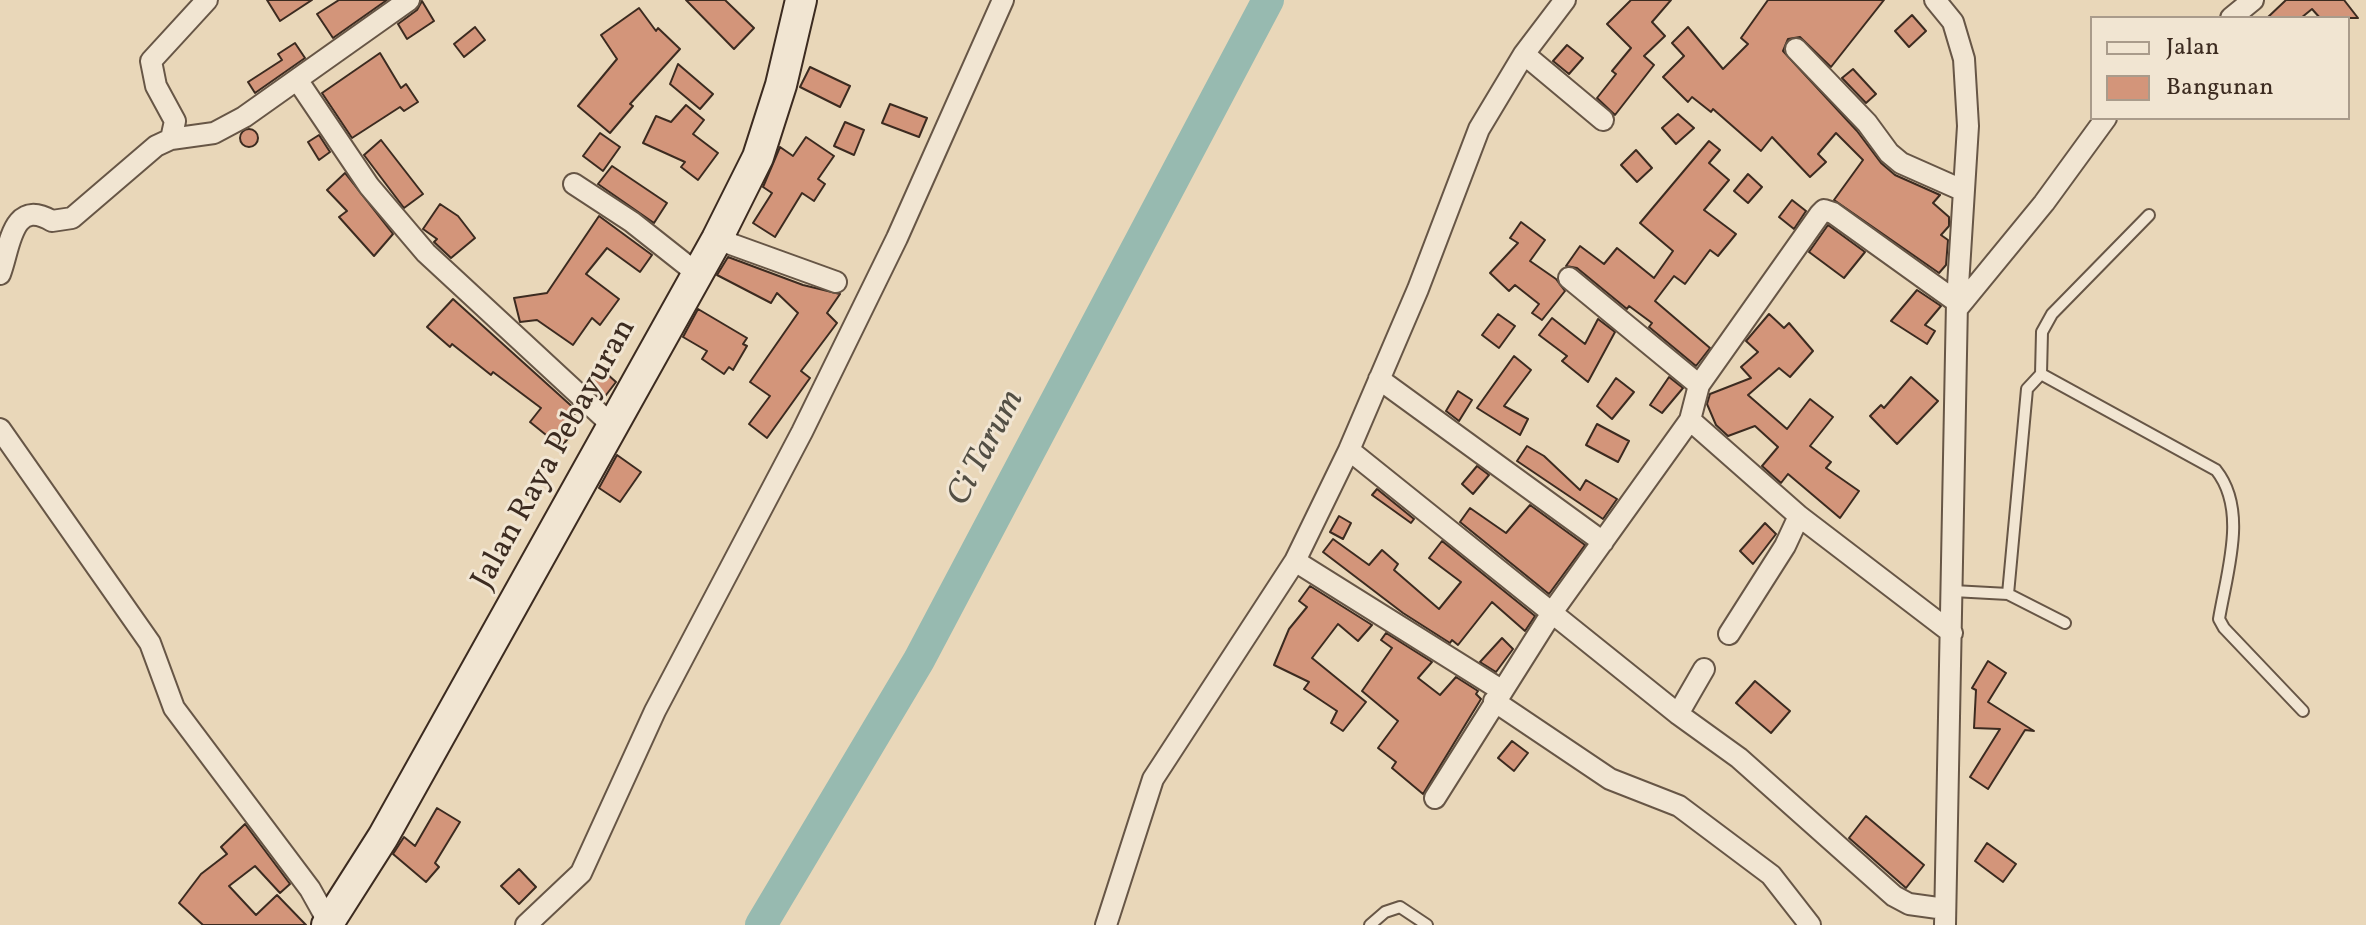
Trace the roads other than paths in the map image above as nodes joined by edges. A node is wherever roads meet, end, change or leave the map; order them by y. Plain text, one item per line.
1 (207, 0) edge
2 (409, 0) edge
3 (1003, 0) edge
4 (1565, 0) edge
5 (1935, 0) edge
6 (2253, 0) edge
7 (795, 3) edge
8 (2233, 16) edge
9 (1796, 49) dead end
10 (1524, 54) junction
11 (298, 81) junction
12 (1603, 120) dead end
13 (2105, 120) edge
14 (171, 139) junction
15 (574, 184) dead end
16 (1962, 190) junction
17 (2149, 215) dead end
18 (717, 239) junction
19 (0, 274) edge
20 (699, 275) junction
21 (1569, 278) dead end
22 (836, 282) dead end
23 (1957, 305) junction
24 (2041, 374) junction
25 (1379, 379) junction
26 (1699, 385) junction
27 (1690, 420) junction
28 (614, 427) junction
29 (0, 429) edge
30 (1349, 450) junction
31 (1799, 516) junction
32 (1603, 542) junction
33 (1295, 561) junction
34 (1953, 591) junction
35 (2008, 594) junction
36 (1553, 611) junction
37 (2065, 623) dead end
38 (1952, 633) junction
39 (1729, 634) dead end
40 (1704, 669) dead end
41 (1498, 696) junction
42 (2303, 711) dead end
43 (1678, 714) junction
44 (1435, 798) dead end
45 (1945, 917) edge
46 (328, 924) edge
47 (526, 925) edge
48 (1106, 925) edge
49 (1370, 925) edge
50 (1427, 925) edge
51 (1810, 925) edge

1 - 14 street
2 - 11 street
3 - 47 street
4 - 10 street
5 - 16 street
6 - 8 street
7 - 18 main road, Jalan Raya Pebayuran
9 - 16 street
10 - 12 street
10 - 25 street
11 - 14 street
11 - 28 street
13 - 23 street
14 - 19 street
15 - 20 street
16 - 23 street
17 - 24 lane
18 - 20 main road, Jalan Raya Pebayuran
18 - 22 street
20 - 28 main road, Jalan Raya Pebayuran
21 - 26 street
23 - 26 street
23 - 34 street
24 - 35 lane
24 - 42 lane
25 - 30 street
25 - 32 street
26 - 27 street
27 - 31 street
27 - 32 street
28 - 46 main road, Jalan Raya Pebayuran
29 - 46 street
30 - 33 street
30 - 36 street
31 - 38 street
31 - 39 street
32 - 36 street
33 - 41 street
33 - 48 street
34 - 35 lane
34 - 38 street
35 - 37 lane
36 - 41 street
36 - 43 street
38 - 45 street
40 - 43 street
41 - 44 street
41 - 51 street
43 - 45 street
49 - 50 lane

